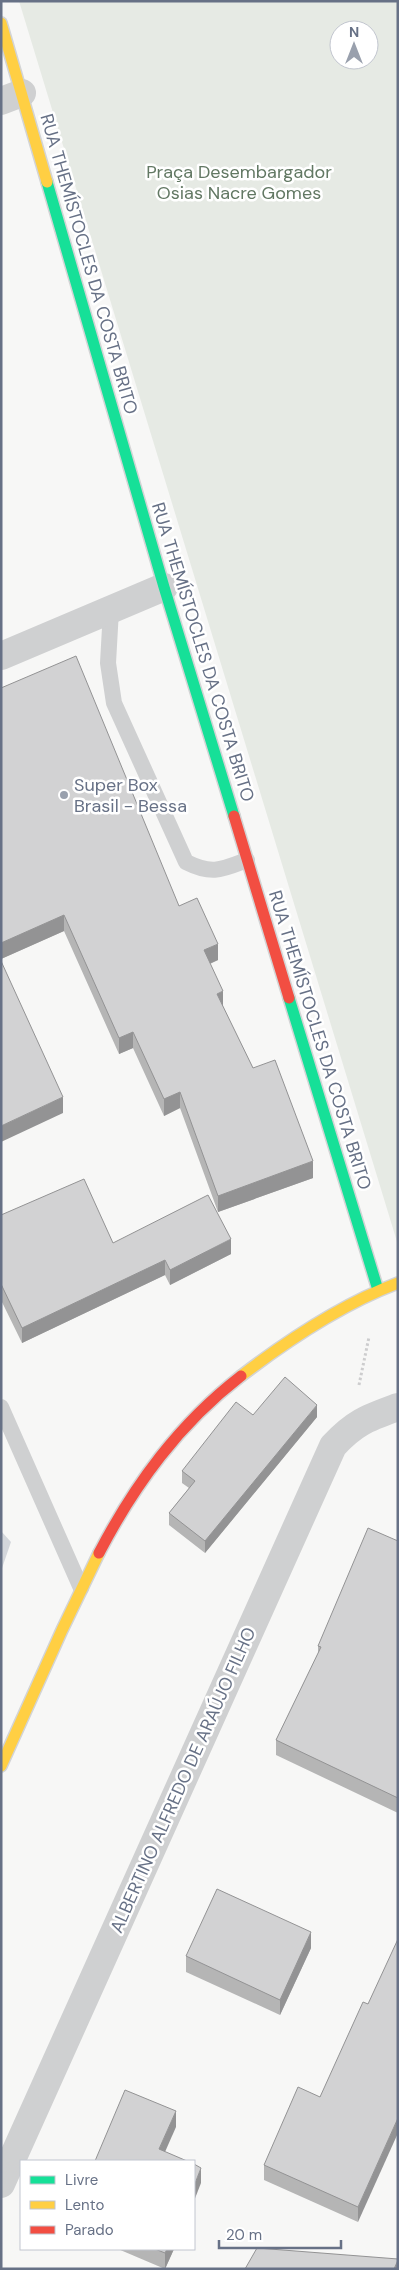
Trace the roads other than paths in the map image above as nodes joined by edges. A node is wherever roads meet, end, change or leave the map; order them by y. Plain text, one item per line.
1 (1, 22) edge
2 (11, 97) edge
3 (164, 586) junction
4 (111, 610) junction
5 (1, 656) edge
6 (247, 860) junction
7 (398, 1283) edge
8 (378, 1290) junction
9 (398, 1406) edge
10 (1, 1407) edge
11 (81, 1588) junction
12 (1, 1766) edge
13 (1, 2184) edge

1 - 2 street, RUA THEMÍSTOCLES DA COSTA BRITO
2 - 3 street, RUA THEMÍSTOCLES DA COSTA BRITO
3 - 4 street
3 - 6 street, RUA THEMÍSTOCLES DA COSTA BRITO
4 - 5 street
4 - 6 lane
6 - 8 street, RUA THEMÍSTOCLES DA COSTA BRITO
7 - 8 street
8 - 11 street
9 - 13 street, ALBERTINO ALFREDO DE ARAÚJO FILHO
10 - 11 lane
11 - 12 street

